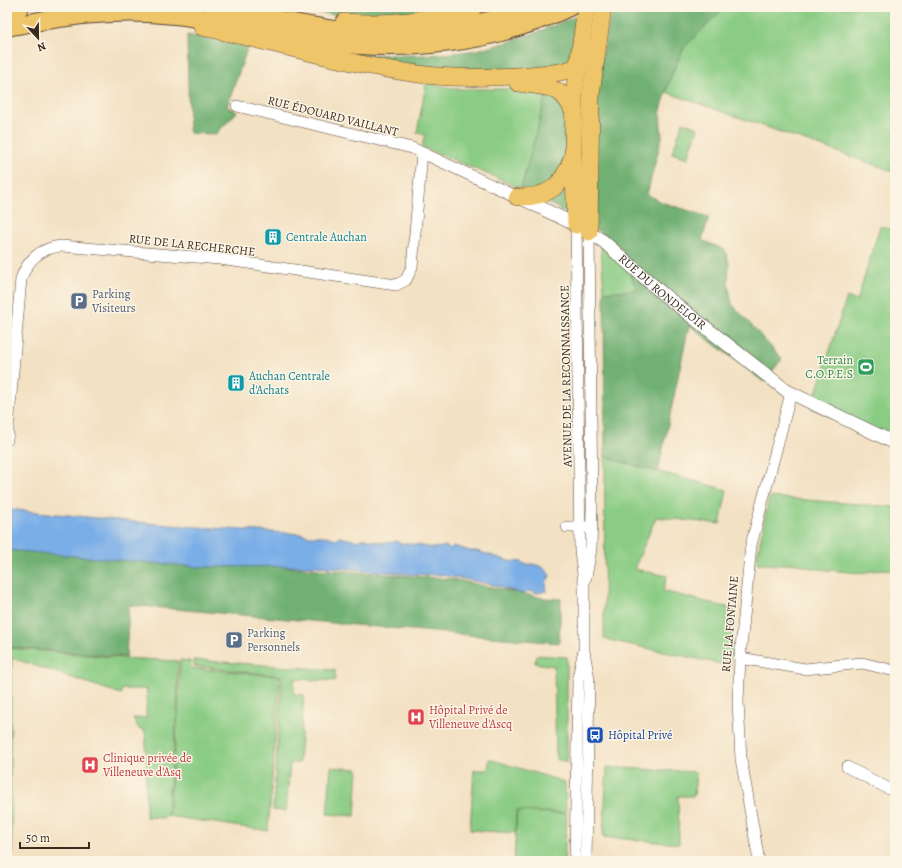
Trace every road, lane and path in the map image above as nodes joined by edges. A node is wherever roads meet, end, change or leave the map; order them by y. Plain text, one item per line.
1 (20, 7) edge
2 (213, 7) edge
3 (233, 7) edge
4 (474, 7) edge
5 (535, 7) edge
6 (569, 7) edge
7 (586, 7) edge
8 (604, 7) edge
9 (7, 9) edge
10 (75, 15) junction
11 (7, 27) edge
12 (598, 44) junction
13 (576, 67) junction
14 (488, 77) junction
15 (237, 106) dead end
16 (574, 113) junction
17 (422, 153) junction
18 (573, 154) junction
19 (517, 196) junction
20 (583, 229) junction
21 (791, 393) junction
22 (7, 440) edge
23 (895, 443) edge
24 (567, 527) dead end
25 (586, 527) junction
26 (584, 651) junction
27 (740, 658) junction
28 (895, 671) edge
29 (847, 767) dead end
30 (895, 792) edge
31 (575, 861) edge
32 (586, 861) edge
33 (759, 861) edge

1 - 9 highway
2 - 5 highway
3 - 4 main road
6 - 10 highway
7 - 13 main road
8 - 12 main road
10 - 11 highway
10 - 14 main road
12 - 13 main road
12 - 20 main road
13 - 14 main road
13 - 16 main road
14 - 16 main road
15 - 17 street, RUE ÉDOUARD VAILLANT
16 - 18 main road
17 - 19 street, RUE DU RONDELOIR
17 - 22 street, RUE DE LA RECHERCHE
18 - 19 main road
18 - 20 main road
19 - 20 street, RUE DU RONDELOIR
20 - 21 street, RUE DU RONDELOIR
20 - 25 street, AVENUE DE LA RECONNAISSANCE
21 - 23 street, RUE DU RONDELOIR
21 - 27 street, RUE LA FONTAINE
24 - 25 street
25 - 26 street, AVENUE DE LA RECONNAISSANCE
26 - 31 street, AVENUE DE LA RECONNAISSANCE
26 - 32 street, AVENUE DE LA RECONNAISSANCE
27 - 28 street
27 - 33 street, RUE LA FONTAINE
29 - 30 street

